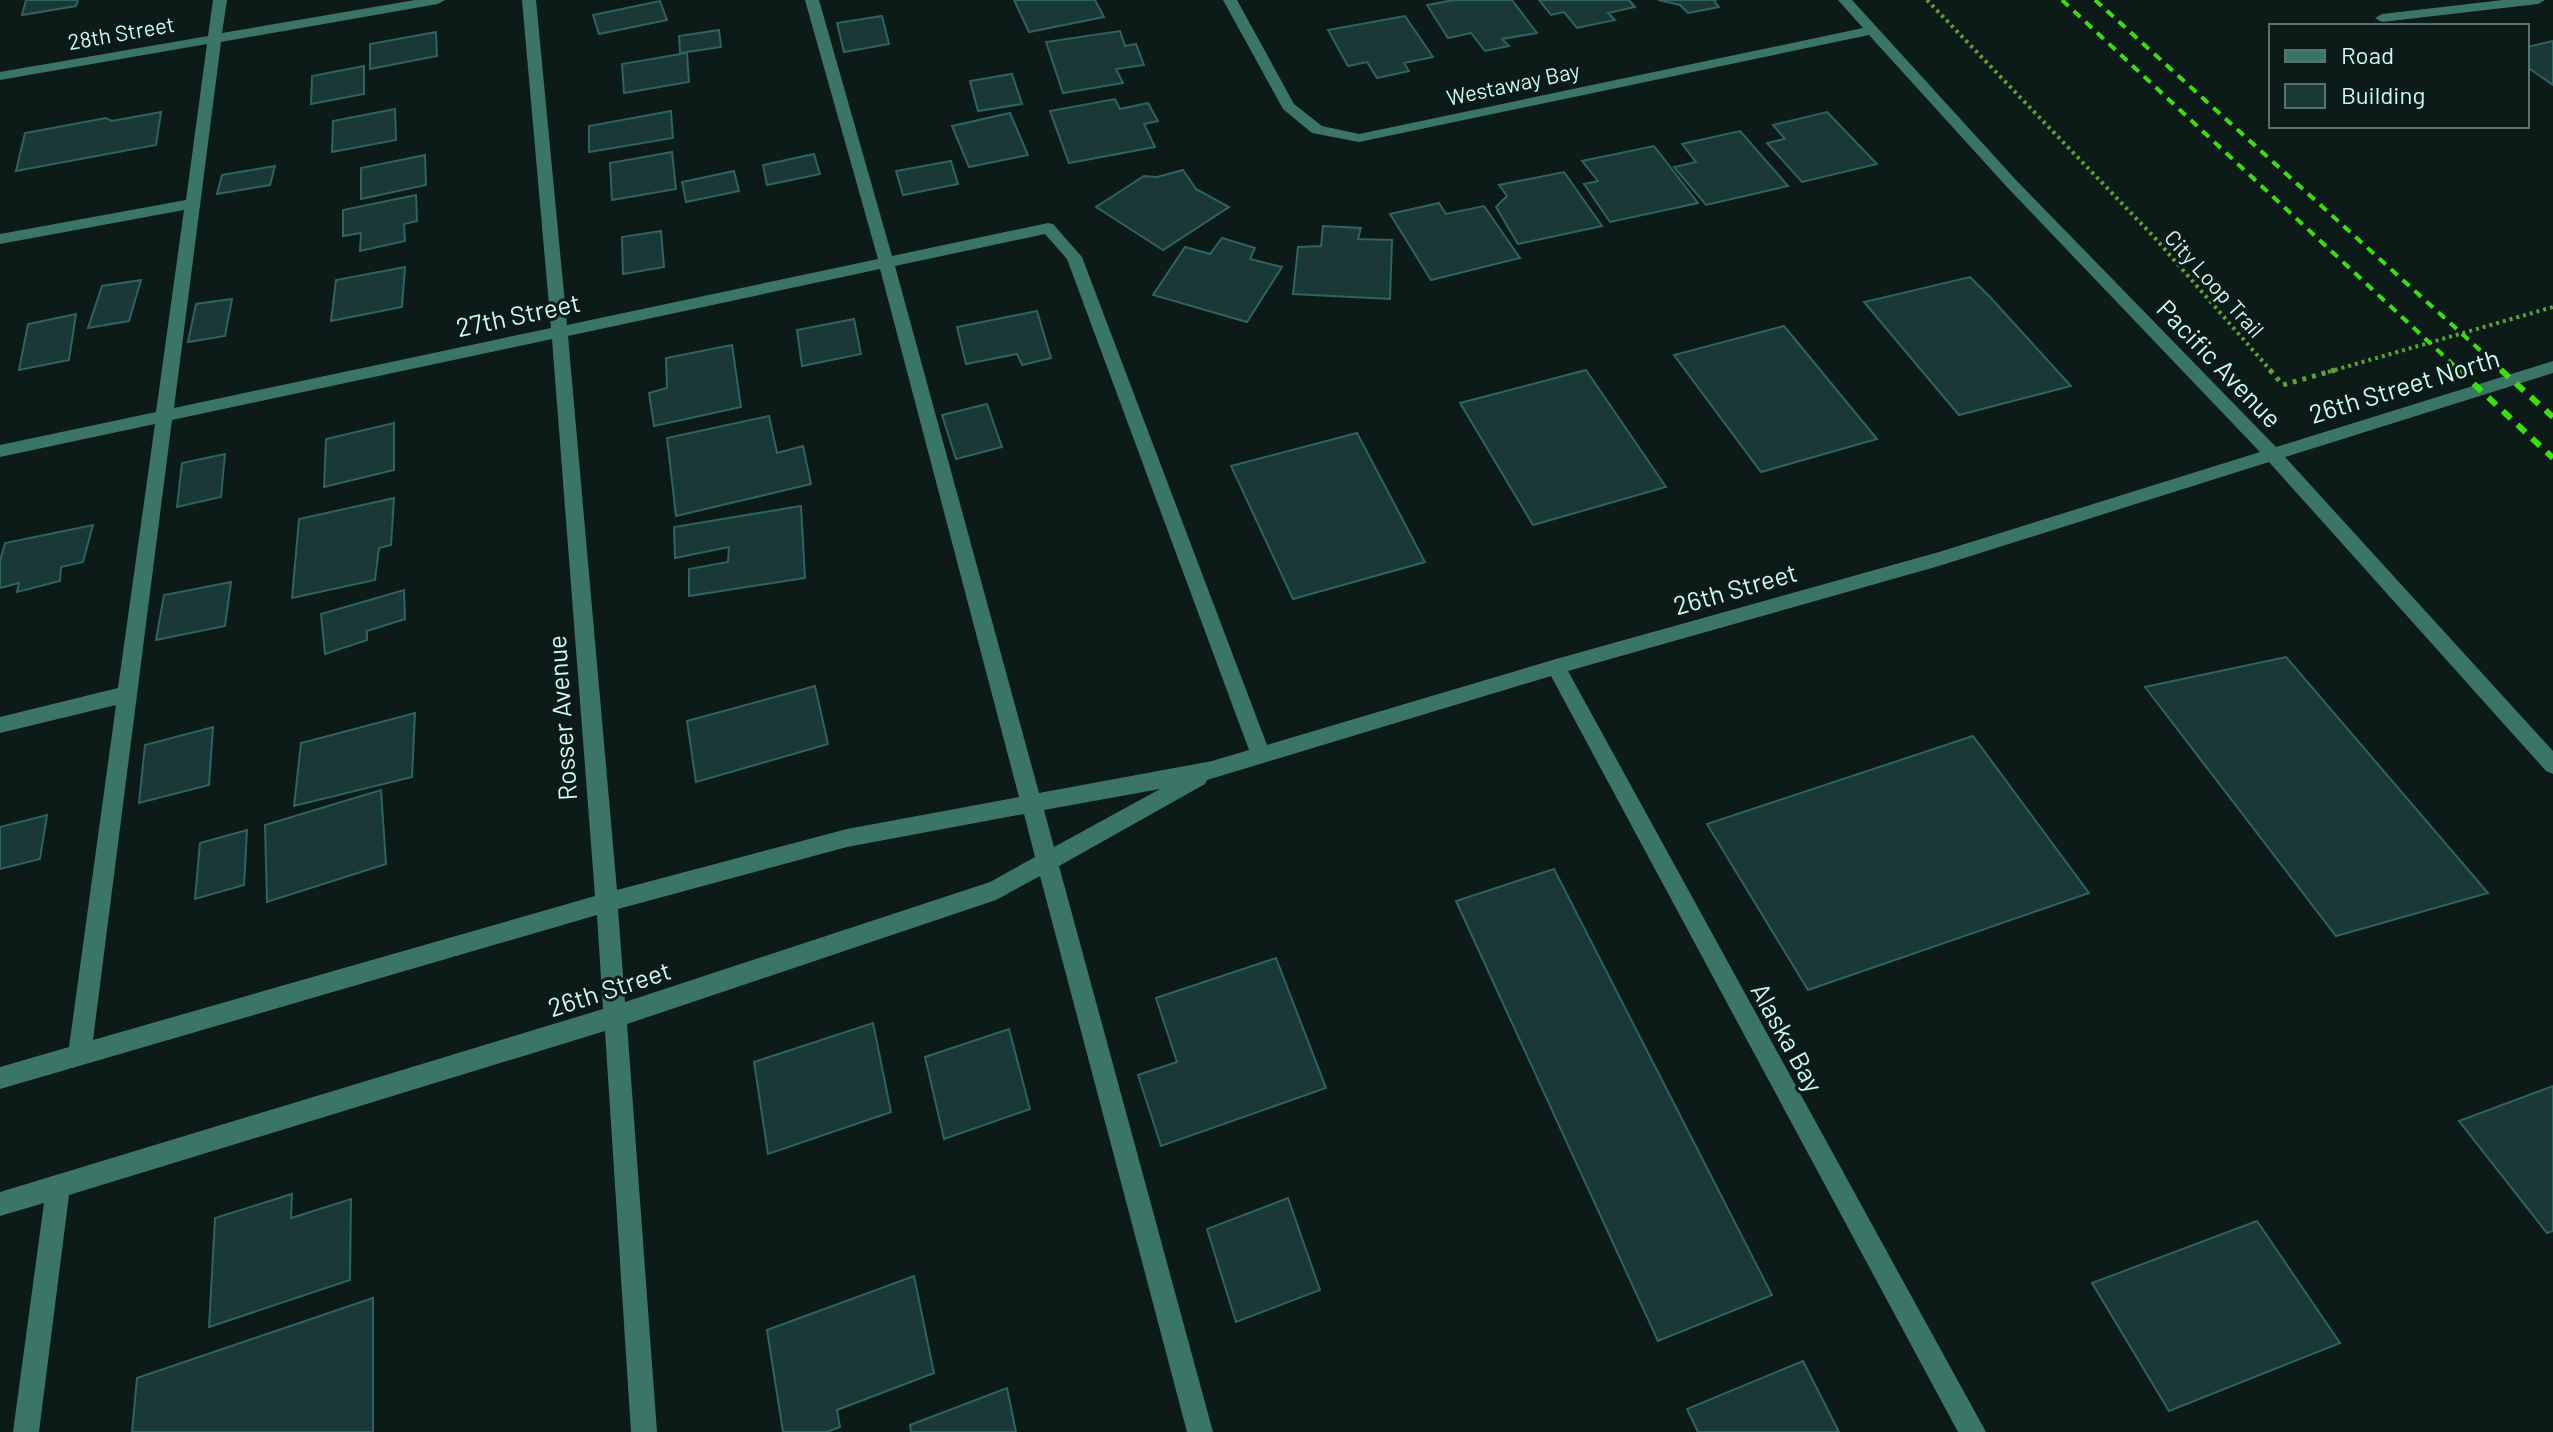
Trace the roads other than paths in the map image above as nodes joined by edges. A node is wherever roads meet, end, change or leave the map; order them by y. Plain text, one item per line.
1 (220, 0) edge
2 (438, 0) edge
3 (529, 0) edge
4 (812, 0) edge
5 (1230, 0) edge
6 (1845, 0) edge
7 (2538, 0) edge
8 (2382, 18) dead end
9 (1873, 30) junction
10 (214, 39) junction
11 (0, 76) edge
12 (192, 204) junction
13 (0, 239) edge
14 (886, 261) junction
15 (561, 331) junction
16 (2553, 367) edge
17 (164, 416) junction
18 (0, 451) edge
19 (2271, 453) junction
20 (1556, 667) junction
21 (127, 694) junction
22 (0, 725) edge
23 (1261, 755) junction
24 (2553, 765) edge
25 (1212, 770) junction
26 (1030, 804) junction
27 (1046, 863) junction
28 (605, 903) junction
29 (617, 1016) junction
30 (79, 1055) junction
31 (0, 1078) edge
32 (58, 1186) junction
33 (0, 1204) edge
34 (26, 1432) edge
35 (644, 1432) edge
36 (1200, 1432) edge
37 (1973, 1432) edge

1 - 10 street
2 - 10 street, 28th Street
3 - 15 street, Rosser Avenue
4 - 14 street
5 - 9 street, Westaway Bay
6 - 9 street, Pacific Avenue
7 - 8 street
9 - 19 street, Pacific Avenue
10 - 11 street, 28th Street
10 - 12 street
12 - 13 street
12 - 17 street
14 - 15 street, 27th Street
14 - 23 street, 27th Street
14 - 26 street
15 - 17 street, 27th Street
15 - 28 street, Rosser Avenue
16 - 19 street, 26th Street North
17 - 18 street, 27th Street
17 - 21 street
19 - 20 street, 26th Street
19 - 24 street, Pacific Avenue
20 - 23 street, 26th Street
20 - 37 street, Alaska Bay
21 - 22 street
21 - 30 street
23 - 25 street, 26th Street
25 - 26 street, 26th Street
25 - 27 street, 26th Street
26 - 27 street
26 - 28 street, 26th Street
27 - 29 street, 26th Street
27 - 36 street
28 - 29 street, Rosser Avenue
28 - 30 street, 26th Street
29 - 32 street, 26th Street
29 - 35 street, Rosser Avenue
30 - 31 street, 26th Street
32 - 33 street, 26th Street
32 - 34 street

